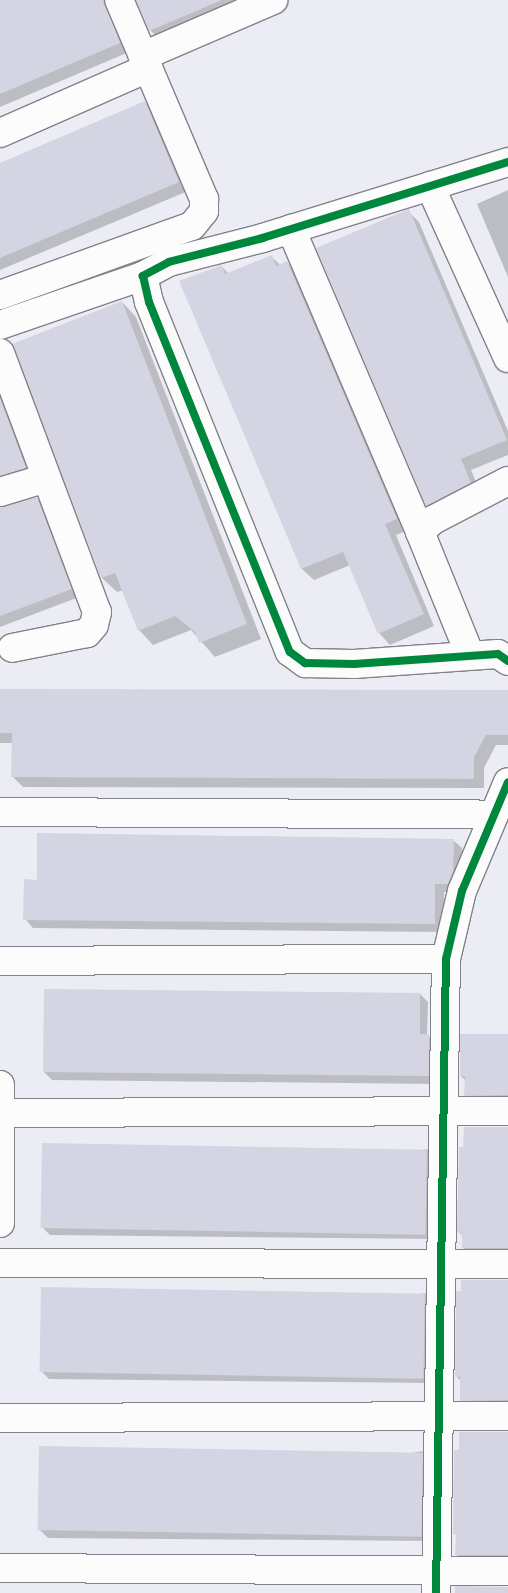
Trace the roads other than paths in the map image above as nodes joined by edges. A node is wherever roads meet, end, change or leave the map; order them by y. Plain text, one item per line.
1 (119, 0) edge
2 (273, 0) edge
3 (146, 62) junction
4 (0, 133) edge
5 (508, 162) edge
6 (430, 186) junction
7 (291, 229) junction
8 (143, 276) junction
9 (0, 295) edge
10 (0, 325) edge
11 (0, 353) edge
12 (508, 358) edge
13 (46, 478) junction
14 (508, 481) edge
15 (0, 492) edge
16 (420, 532) junction
17 (12, 648) dead end
18 (470, 655) junction
19 (508, 661) edge
20 (508, 782) edge
21 (0, 812) edge
22 (493, 815) junction
23 (446, 959) junction
24 (0, 961) edge
25 (0, 1085) edge
26 (443, 1110) junction
27 (508, 1111) edge
28 (2, 1113) junction
29 (0, 1223) edge
30 (0, 1263) edge
31 (440, 1264) junction
32 (508, 1264) edge
33 (439, 1416) junction
34 (508, 1416) edge
35 (0, 1418) edge
36 (0, 1568) edge
37 (508, 1571) edge
38 (436, 1581) edge

1 - 3 street
2 - 3 street
3 - 4 street
3 - 9 street
5 - 6 street
6 - 7 street
6 - 12 street
7 - 8 street
7 - 16 street
8 - 10 street
8 - 18 street
11 - 13 street
13 - 15 street
13 - 17 street
14 - 16 street
16 - 18 street
18 - 19 street
20 - 22 street
21 - 22 street
22 - 23 street
23 - 24 street
23 - 26 street
25 - 28 street
26 - 27 street
26 - 28 street
26 - 31 street
28 - 29 street
30 - 31 street
31 - 32 street
31 - 33 street
33 - 34 street
33 - 35 street
33 - 38 street
36 - 38 street
37 - 38 street

